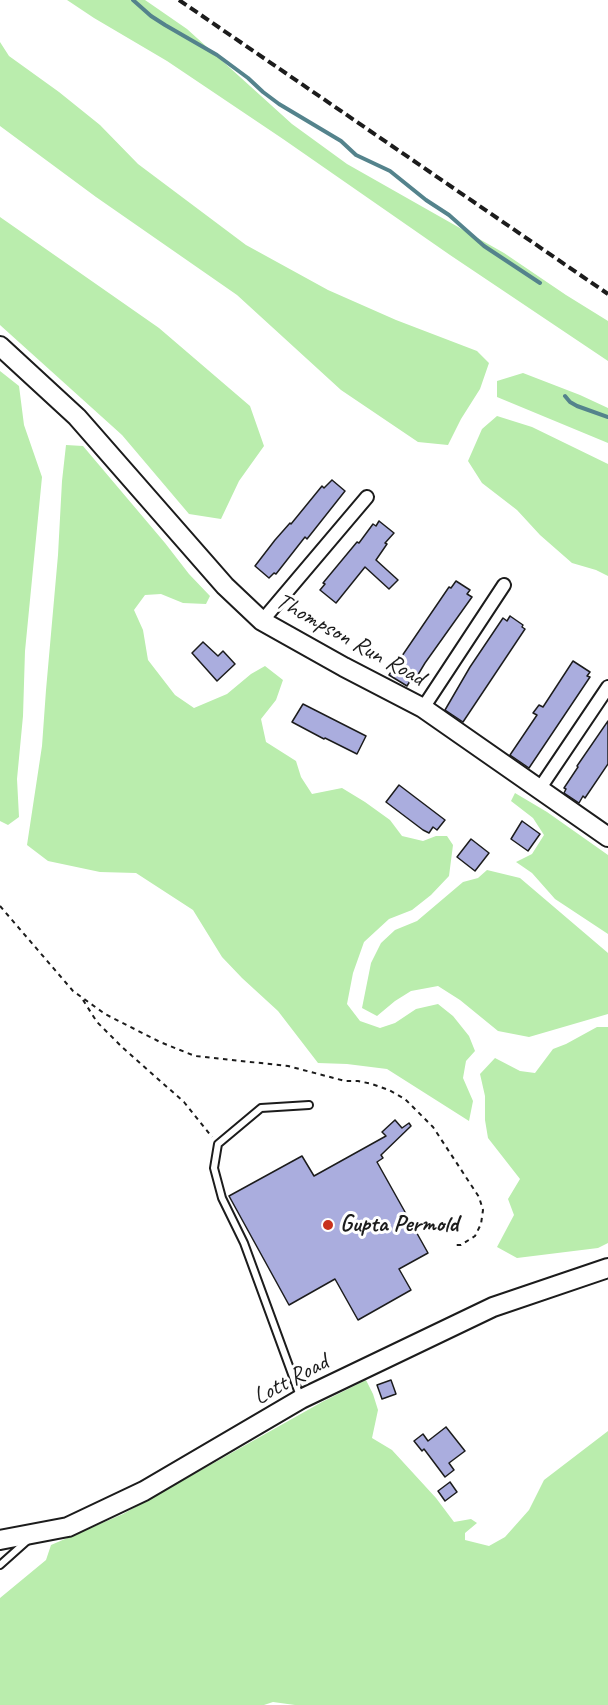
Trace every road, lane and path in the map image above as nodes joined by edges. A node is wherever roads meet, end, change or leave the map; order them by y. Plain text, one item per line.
1 (0, 346) edge
2 (367, 497) dead end
3 (504, 585) dead end
4 (262, 621) junction
5 (608, 687) edge
6 (423, 708) junction
7 (540, 788) junction
8 (608, 837) edge
9 (0, 906) edge
10 (81, 997) junction
11 (309, 1106) dead end
12 (218, 1144) junction
13 (454, 1245) dead end
14 (608, 1268) edge
15 (301, 1399) junction
16 (35, 1533) junction
17 (0, 1540) edge
18 (0, 1565) edge

1 - 4 street, Thompson Run Road
2 - 4 street
3 - 6 street
4 - 6 street, Thompson Run Road
5 - 7 street
6 - 7 street, Thompson Run Road
7 - 8 street, Thompson Run Road
9 - 10 path
10 - 12 path
10 - 13 path
11 - 12 lane
12 - 15 lane
14 - 15 street, Lott Road
15 - 16 street, Lott Road
16 - 17 street, Lott Road
16 - 18 lane

